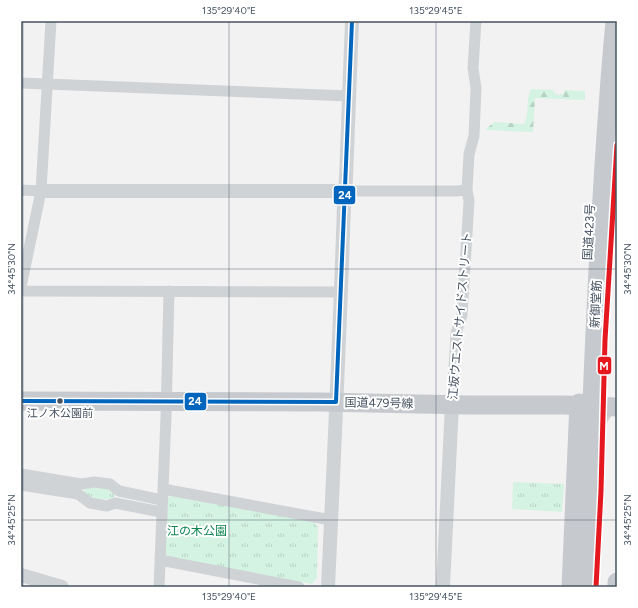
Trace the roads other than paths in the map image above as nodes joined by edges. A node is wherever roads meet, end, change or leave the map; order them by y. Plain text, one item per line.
1 (52, 21) edge
2 (352, 21) edge
3 (476, 21) edge
4 (603, 21) edge
5 (615, 21) edge
6 (21, 83) edge
7 (48, 85) junction
8 (349, 96) junction
9 (21, 190) edge
10 (467, 190) junction
11 (41, 192) junction
12 (345, 192) junction
13 (21, 288) edge
14 (21, 291) edge
15 (169, 291) junction
16 (341, 292) junction
17 (21, 401) edge
18 (166, 401) junction
19 (336, 402) junction
20 (615, 404) edge
21 (452, 405) junction
22 (579, 406) junction
23 (21, 474) edge
24 (21, 485) edge
25 (575, 489) junction
26 (162, 500) junction
27 (331, 520) junction
28 (160, 560) junction
29 (21, 575) edge
30 (617, 582) edge
31 (62, 587) edge
32 (159, 587) edge
33 (300, 587) edge
34 (328, 587) edge
35 (443, 587) edge
36 (571, 587) edge
37 (584, 587) edge
38 (617, 587) edge

1 - 7 street
2 - 8 street
3 - 10 street, 江坂ウエストサイドストリート
4 - 22 highway, 国道423号
5 - 37 highway, 新御堂筋
6 - 7 street
7 - 8 street
7 - 11 street
8 - 12 street
9 - 11 street
10 - 12 street
10 - 21 street, 江坂ウエストサイドストリート
11 - 12 street
11 - 13 street
12 - 16 street
14 - 15 street
15 - 16 street
15 - 18 street
16 - 19 street
17 - 18 highway, 国道479号線
18 - 19 highway, 国道479号線
18 - 26 street
19 - 21 highway, 国道479号線
19 - 27 street
20 - 22 highway, 国道479号線
20 - 25 street
21 - 22 highway, 国道479号線
21 - 35 street, 江坂ウエストサイドストリート
22 - 25 highway, 国道423号
23 - 26 street
24 - 26 street
25 - 36 highway, 国道423号
26 - 27 street
26 - 28 street
27 - 34 street
28 - 32 street
28 - 33 street
29 - 31 street
30 - 38 highway

